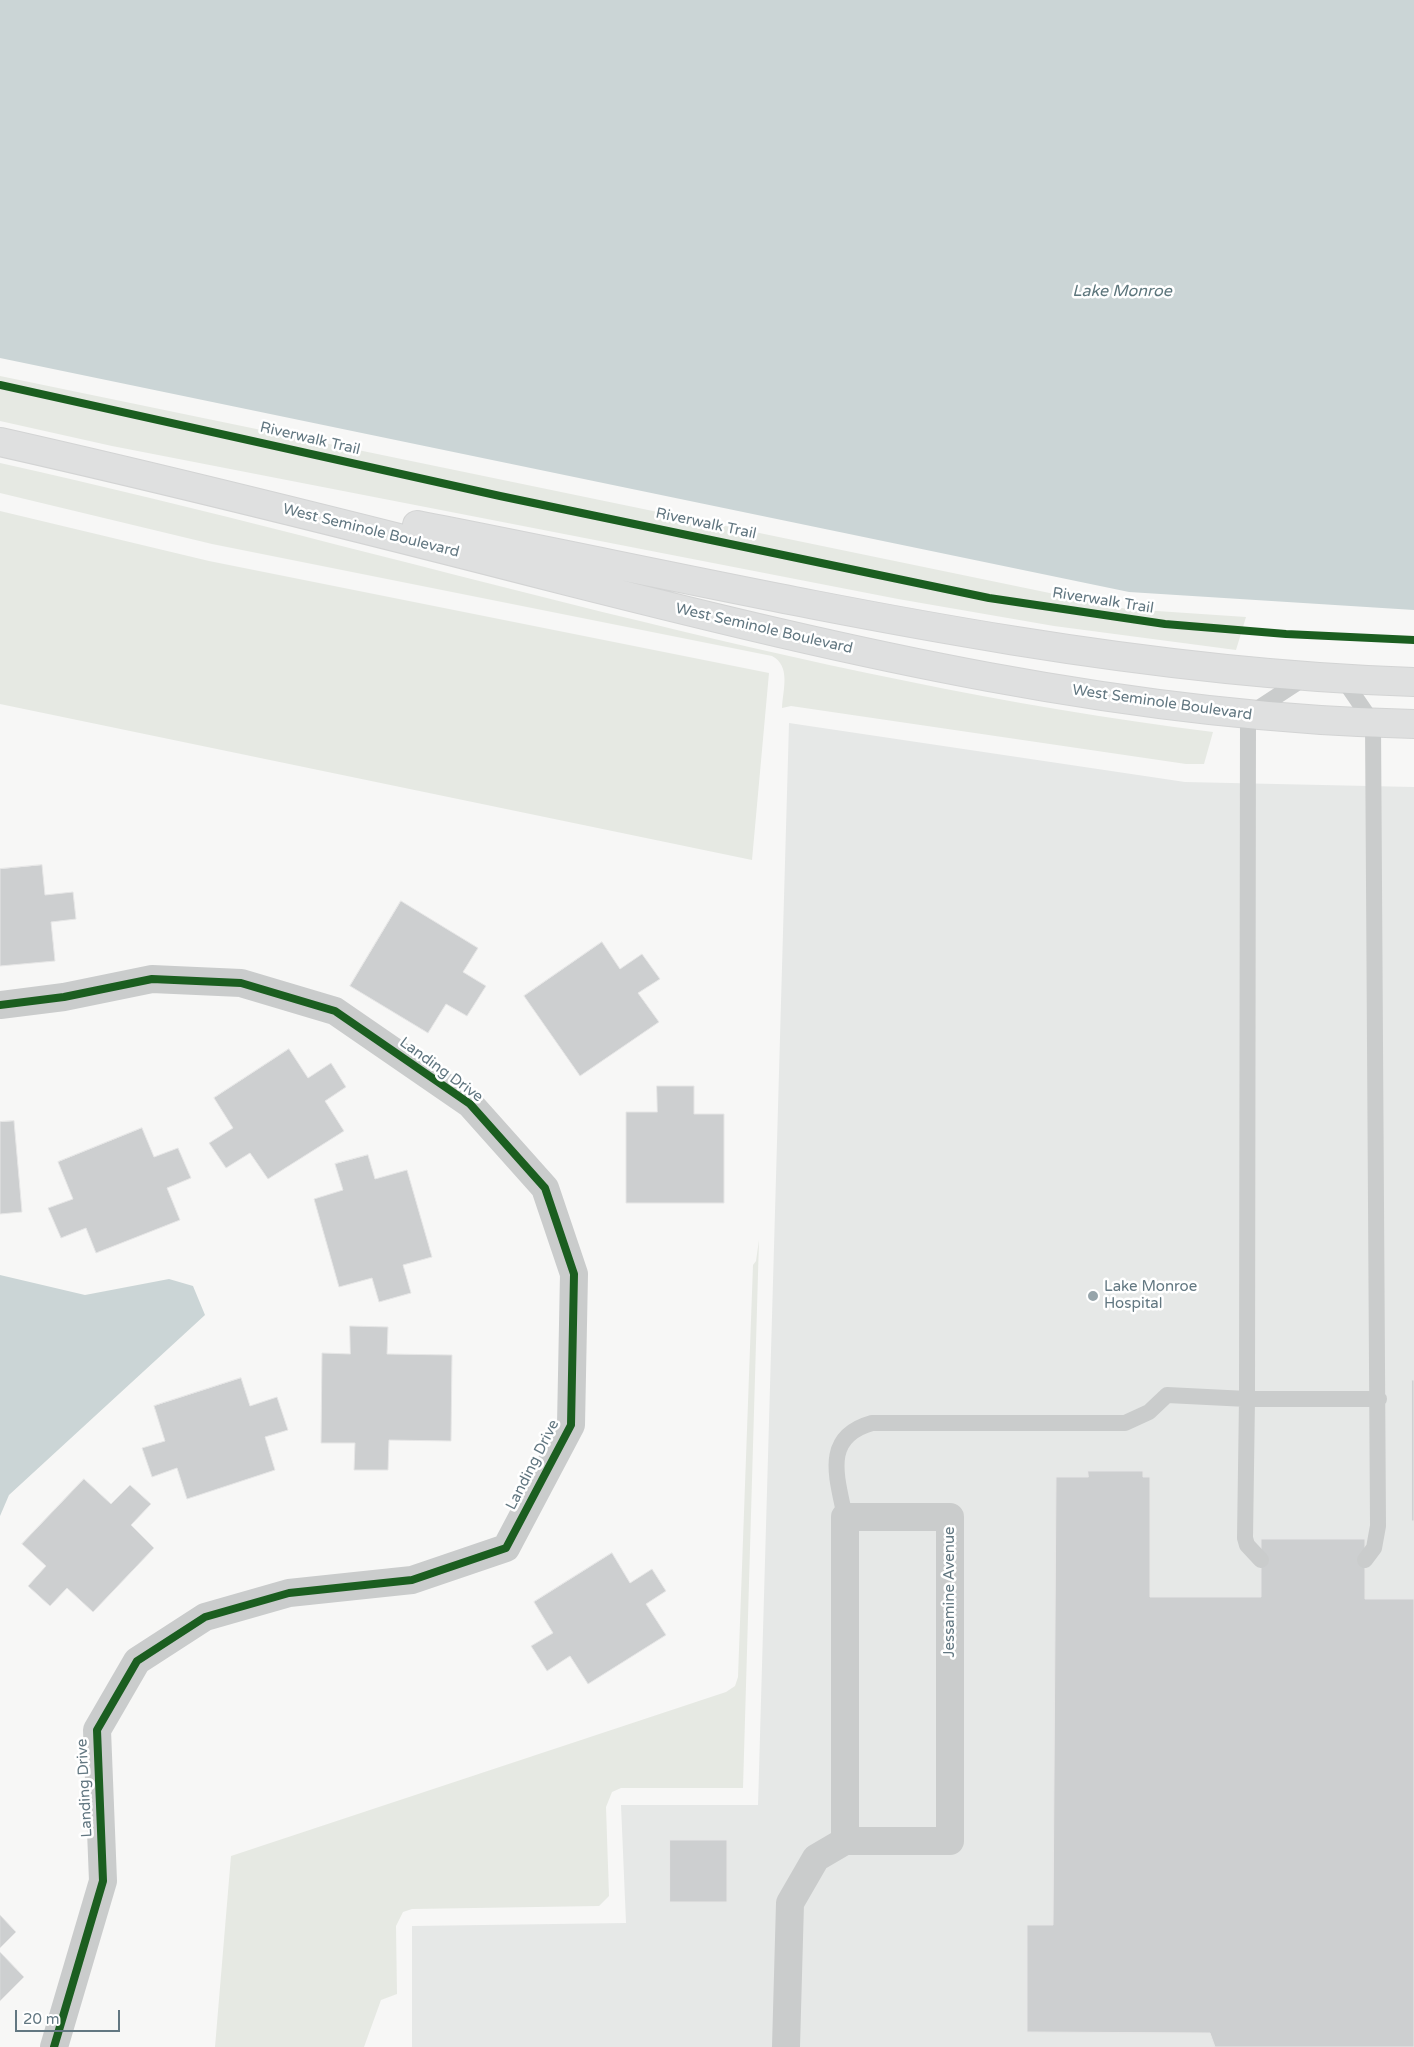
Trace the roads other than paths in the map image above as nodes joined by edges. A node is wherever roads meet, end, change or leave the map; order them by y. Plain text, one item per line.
1 (0, 442) edge
2 (126, 470) junction
3 (1308, 676) junction
4 (1343, 679) junction
5 (1414, 682) edge
6 (1248, 715) junction
7 (1373, 723) junction
8 (1414, 724) edge
9 (0, 1005) edge
10 (1247, 1399) junction
11 (1379, 1399) junction
12 (844, 1516) junction
13 (1261, 1560) dead end
14 (1365, 1560) dead end
15 (845, 1841) junction
16 (54, 2047) edge
17 (786, 2047) edge

1 - 2 main road, West Seminole Boulevard
2 - 3 main road, West Seminole Boulevard
2 - 6 main road, West Seminole Boulevard
3 - 4 main road, West Seminole Boulevard
3 - 6 lane
4 - 5 main road, West Seminole Boulevard
4 - 7 lane
6 - 7 main road, West Seminole Boulevard
6 - 10 lane
7 - 8 main road, West Seminole Boulevard
7 - 11 lane
9 - 16 street, Landing Drive
10 - 11 lane
10 - 12 lane
10 - 13 lane
11 - 14 lane
12 - 15 street
12 - 15 street, Jessamine Avenue
15 - 17 street

